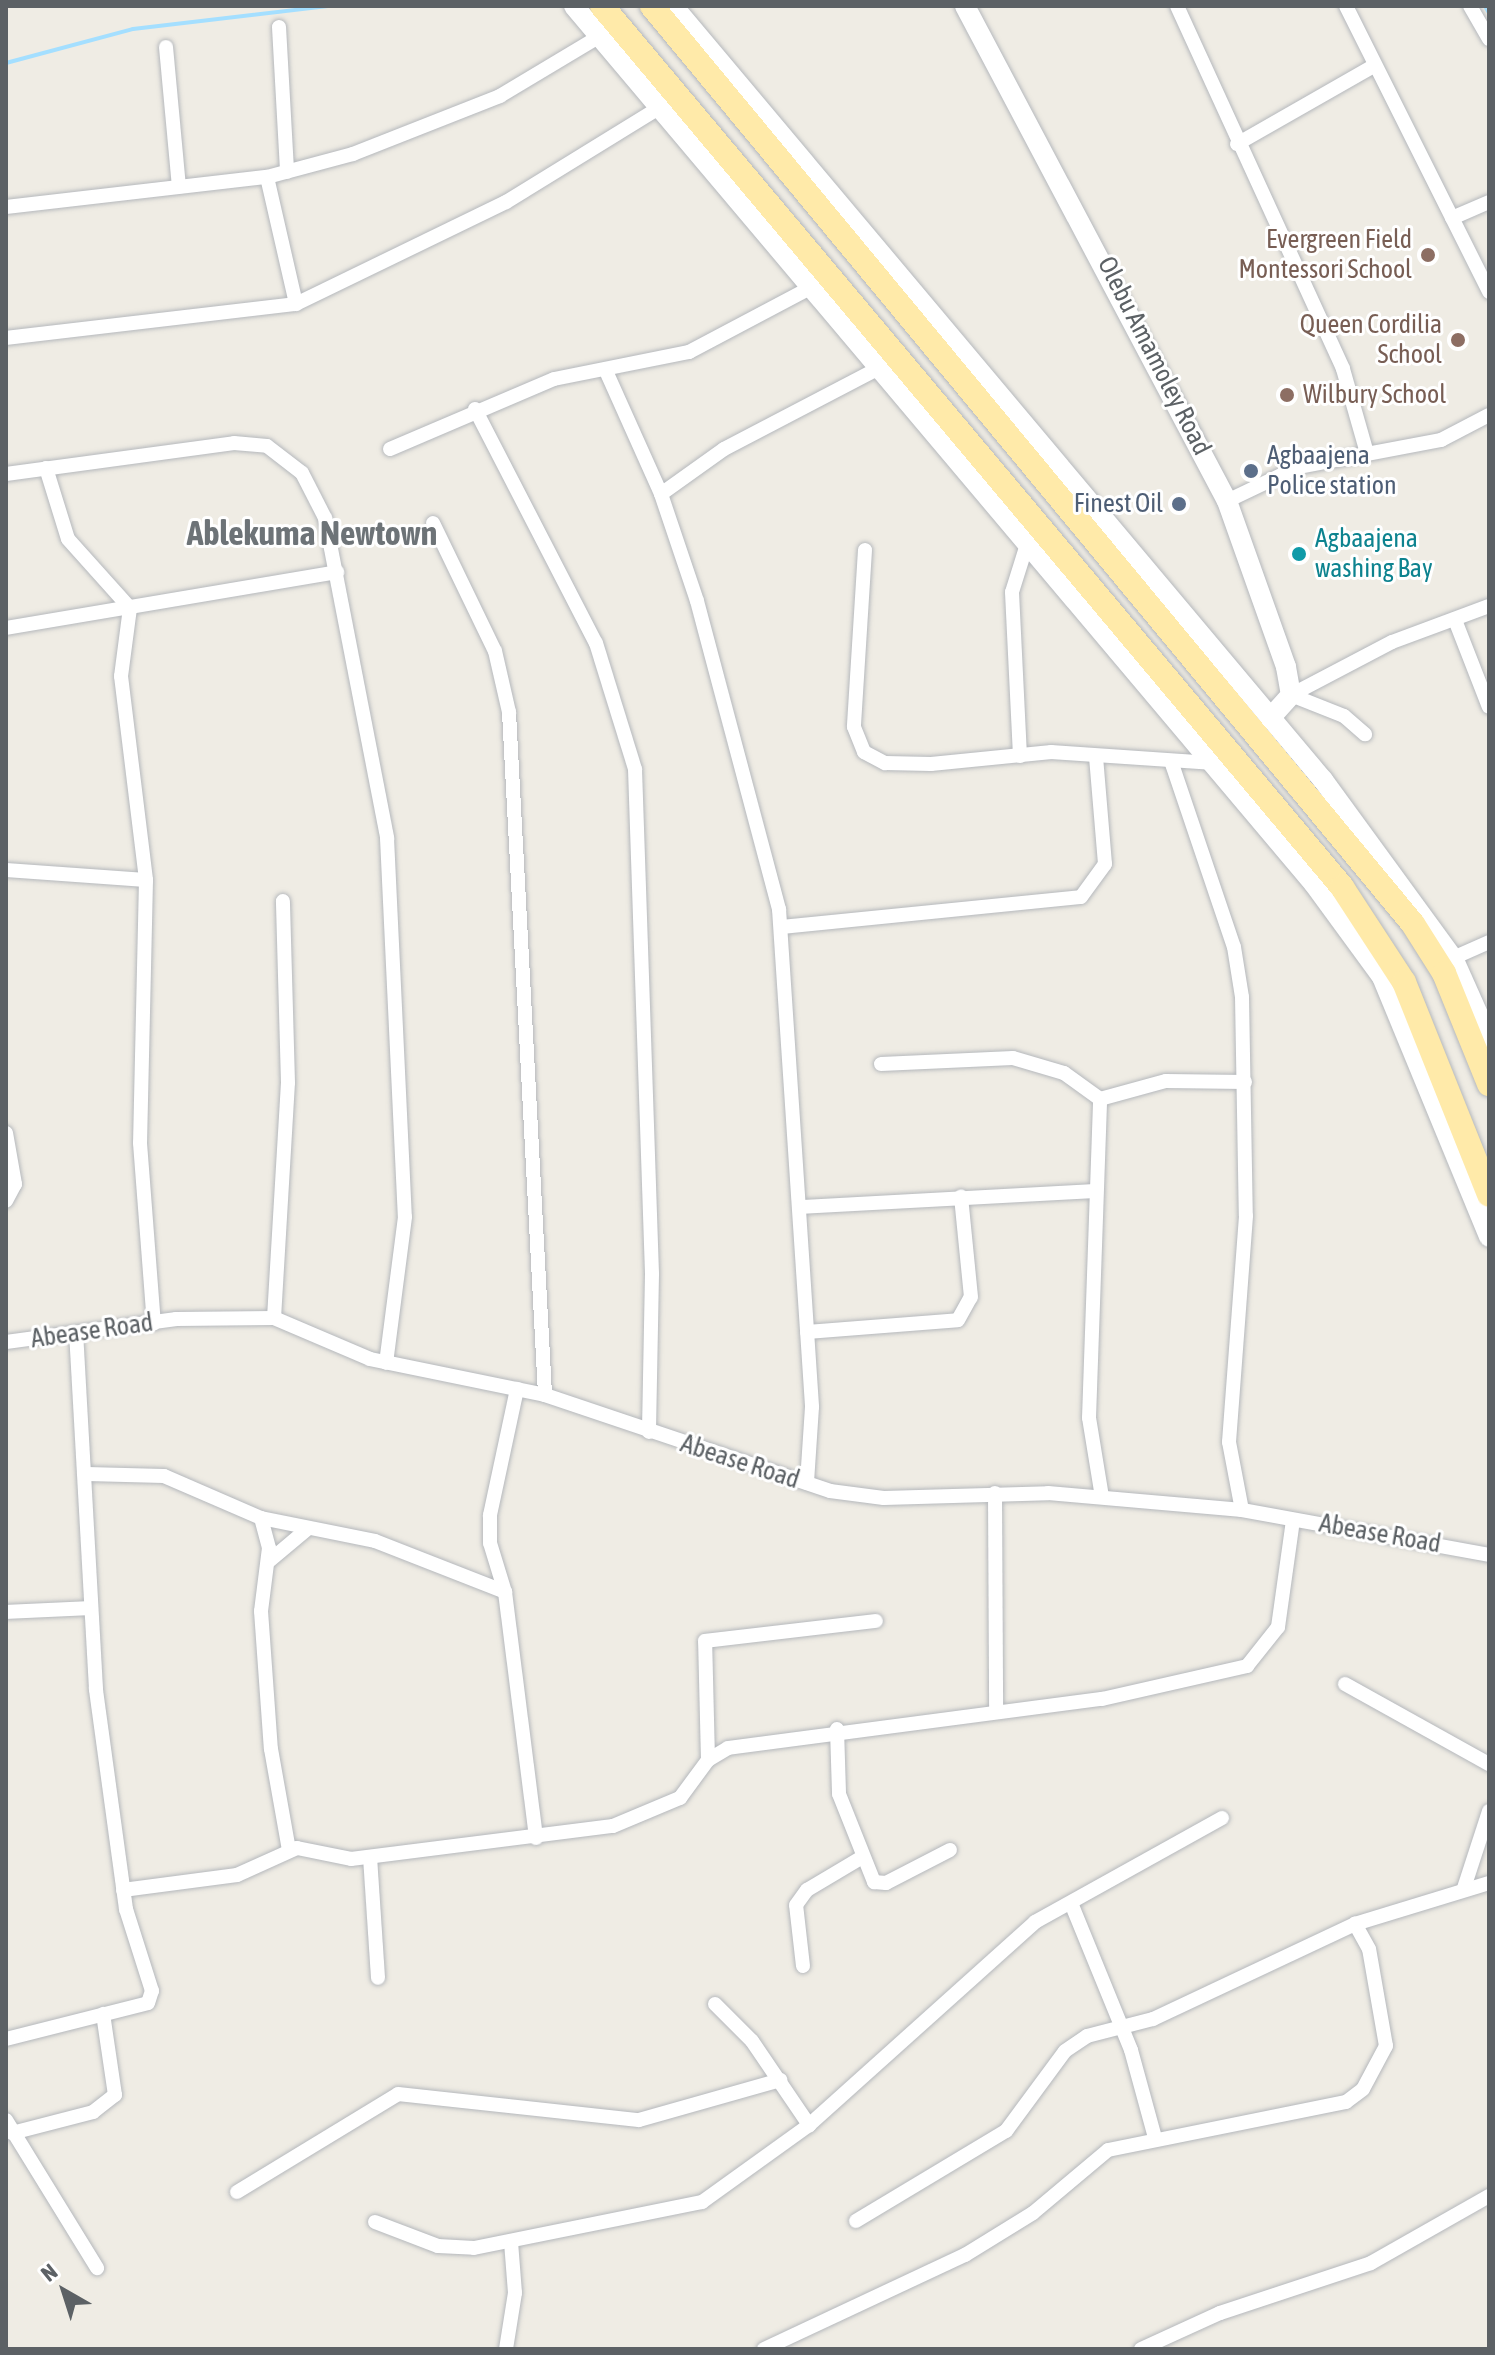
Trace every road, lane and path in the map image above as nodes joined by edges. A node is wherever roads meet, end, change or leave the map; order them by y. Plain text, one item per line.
1 (574, 6) edge
2 (602, 6) edge
3 (652, 6) edge
4 (673, 6) edge
5 (965, 6) edge
6 (1177, 6) edge
7 (1346, 6) edge
8 (1470, 6) edge
9 (279, 27) dead end
10 (600, 36) junction
11 (1489, 39) edge
12 (166, 47) dead end
13 (1372, 67) junction
14 (659, 108) junction
15 (1237, 144) junction
16 (287, 172) junction
17 (267, 177) junction
18 (179, 186) junction
19 (1489, 202) edge
20 (6, 207) edge
21 (1452, 218) junction
22 (876, 278) junction
23 (812, 287) junction
24 (1489, 292) edge
25 (848, 299) junction
26 (296, 304) junction
27 (6, 338) edge
28 (879, 368) junction
29 (606, 371) junction
30 (475, 409) junction
31 (1489, 415) edge
32 (390, 449) dead end
33 (1367, 453) junction
34 (46, 468) junction
35 (6, 474) edge
36 (661, 494) junction
37 (1227, 501) junction
38 (433, 523) dead end
39 (1027, 544) junction
40 (865, 550) dead end
41 (337, 572) junction
42 (1133, 579) junction
43 (1105, 603) junction
44 (1489, 606) edge
45 (130, 608) junction
46 (1455, 620) junction
47 (6, 628) edge
48 (1291, 695) junction
49 (1489, 707) edge
50 (1182, 712) junction
51 (1270, 718) junction
52 (1365, 734) dead end
53 (1020, 756) junction
54 (1096, 757) junction
55 (1171, 761) junction
56 (1211, 763) junction
57 (6, 870) edge
58 (146, 880) junction
59 (283, 901) dead end
60 (781, 927) junction
61 (1489, 942) edge
62 (1453, 958) junction
63 (1489, 1039) edge
64 (881, 1064) dead end
65 (1487, 1074) edge
66 (1245, 1082) junction
67 (1100, 1099) junction
68 (6, 1133) edge
69 (1093, 1191) junction
70 (1489, 1195) edge
71 (961, 1196) junction
72 (6, 1201) edge
73 (801, 1207) junction
74 (1489, 1237) edge
75 (274, 1318) junction
76 (154, 1323) junction
77 (807, 1332) junction
78 (76, 1335) junction
79 (6, 1342) edge
80 (386, 1363) junction
81 (517, 1389) junction
82 (545, 1395) junction
83 (649, 1432) junction
84 (87, 1474) junction
85 (807, 1483) junction
86 (995, 1493) junction
87 (1102, 1497) junction
88 (1242, 1510) junction
89 (261, 1518) junction
90 (1293, 1520) junction
91 (306, 1530) junction
92 (1489, 1555) edge
93 (268, 1562) junction
94 (505, 1592) junction
95 (90, 1608) junction
96 (6, 1612) edge
97 (876, 1621) dead end
98 (1345, 1684) dead end
99 (996, 1711) junction
100 (837, 1729) junction
101 (708, 1760) junction
102 (1489, 1764) edge
103 (1489, 1811) edge
104 (1222, 1818) dead end
105 (536, 1838) junction
106 (289, 1850) junction
107 (950, 1850) dead end
108 (370, 1857) junction
109 (861, 1858) junction
110 (1489, 1883) edge
111 (1464, 1888) junction
112 (123, 1890) junction
113 (1071, 1903) junction
114 (1355, 1924) junction
115 (803, 1966) dead end
116 (378, 1978) dead end
117 (715, 2004) dead end
118 (103, 2014) junction
119 (1123, 2030) junction
120 (6, 2039) edge
121 (780, 2080) junction
122 (809, 2125) junction
123 (9, 2127) edge
124 (1155, 2138) junction
125 (237, 2192) dead end
126 (1489, 2196) edge
127 (856, 2221) dead end
128 (375, 2222) dead end
129 (511, 2242) junction
130 (97, 2268) dead end
131 (506, 2349) edge
132 (764, 2349) edge
133 (1141, 2349) edge

1 - 10 street
2 - 25 main road
3 - 22 main road
4 - 51 street
5 - 37 street, Olebu Amamoley Road
6 - 15 street
7 - 13 street
8 - 11 street
9 - 16 street
10 - 14 street
10 - 16 street
12 - 18 street
13 - 15 street
13 - 21 street
14 - 23 street
14 - 26 street
15 - 33 street
16 - 17 street
17 - 18 street
17 - 26 street
18 - 20 street
19 - 21 street
21 - 24 street
22 - 25 main road
22 - 42 main road
23 - 28 street
23 - 29 street
25 - 43 main road
26 - 27 street
28 - 36 street
28 - 39 street
29 - 30 street
29 - 36 street
30 - 32 street
30 - 83 street
31 - 33 street
33 - 37 street
34 - 35 street
34 - 41 street
34 - 45 street
36 - 60 street
37 - 48 street, Olebu Amamoley Road
38 - 82 street
39 - 50 street
39 - 53 street
40 - 53 street
41 - 45 street
41 - 80 street
42 - 43 main road
42 - 65 main road
43 - 50 main road
44 - 46 street
45 - 47 street
45 - 58 street
46 - 48 street
46 - 49 street
48 - 51 street
48 - 52 street
50 - 56 street
50 - 70 main road
51 - 62 street
53 - 54 street
54 - 55 street
54 - 60 street
55 - 56 street
55 - 66 street
56 - 74 street
57 - 58 street
58 - 76 street
59 - 75 street
60 - 73 street
61 - 62 street
62 - 63 street
64 - 67 street
66 - 67 street
66 - 88 street
67 - 69 street
68 - 72 street
69 - 71 street
69 - 87 street
71 - 73 street
71 - 77 street
73 - 77 street
75 - 76 street, Abease Road
75 - 80 street, Abease Road
76 - 78 street, Abease Road
77 - 85 street
78 - 79 street, Abease Road
78 - 84 street
80 - 81 street, Abease Road
81 - 82 street, Abease Road
81 - 94 street
82 - 83 street, Abease Road
83 - 85 street, Abease Road
84 - 89 street
84 - 95 street
85 - 86 street, Abease Road
86 - 87 street, Abease Road
86 - 99 street
87 - 88 street, Abease Road
88 - 90 street, Abease Road
89 - 91 street
89 - 93 street
90 - 92 street, Abease Road
90 - 99 street
91 - 93 street
91 - 94 street
93 - 106 street
94 - 105 street
95 - 96 street
95 - 112 street
97 - 101 street
98 - 102 street
99 - 100 street
100 - 101 street
100 - 109 street
101 - 105 street
103 - 111 street
104 - 113 street
105 - 108 street
106 - 108 street
106 - 112 street
107 - 109 street
108 - 116 street
109 - 115 street
110 - 111 street
111 - 114 street
112 - 118 street
113 - 119 street
113 - 122 street
114 - 119 street
114 - 124 street
117 - 121 street
118 - 120 street
118 - 123 street
119 - 124 street
119 - 127 street
121 - 122 street
121 - 125 street
122 - 129 street
123 - 130 street
124 - 132 street
126 - 133 street
128 - 129 street
129 - 131 street

